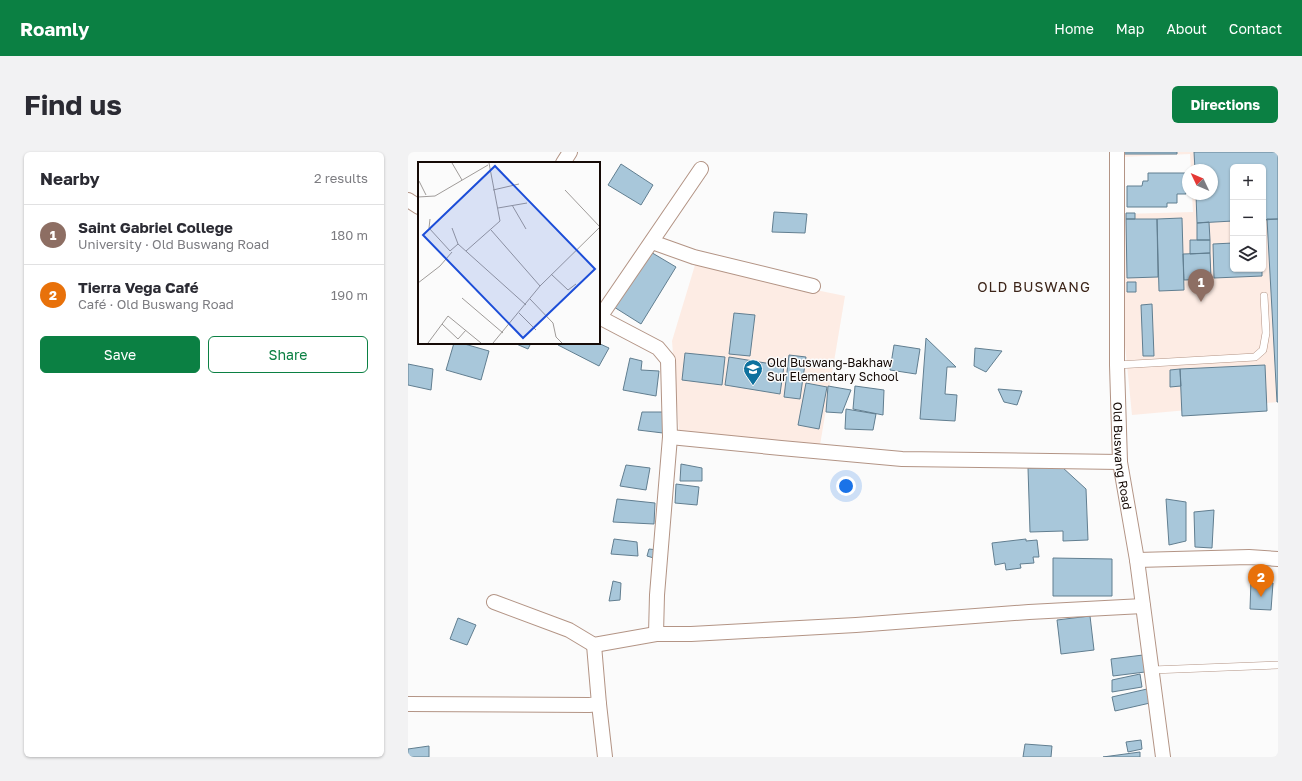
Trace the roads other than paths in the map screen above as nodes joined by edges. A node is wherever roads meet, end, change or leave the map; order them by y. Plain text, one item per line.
1 (570, 152) edge
2 (1117, 152) edge
3 (564, 162) edge
4 (701, 170) dead end
5 (408, 200) edge
6 (418, 206) edge
7 (652, 242) junction
8 (813, 286) dead end
9 (1264, 296) dead end
10 (600, 317) edge
11 (1117, 365) junction
12 (670, 436) junction
13 (1120, 462) junction
14 (1278, 558) edge
15 (1137, 560) junction
16 (494, 602) dead end
17 (1143, 606) junction
18 (656, 634) junction
19 (594, 645) junction
20 (1278, 665) edge
21 (1152, 670) junction
22 (408, 704) edge
23 (599, 704) junction
24 (605, 757) edge
25 (1163, 757) edge

1 - 3 street
2 - 11 street, Old Buswang Road
4 - 7 street
5 - 6 street
7 - 8 street
7 - 10 street
9 - 11 lane
10 - 12 street
11 - 13 street, Old Buswang Road
12 - 13 street
12 - 18 street
13 - 15 street, Old Buswang Road
14 - 15 street
15 - 17 street, Old Buswang Road
16 - 19 street
17 - 18 street
17 - 21 street, Old Buswang Road
18 - 19 street
19 - 23 street
20 - 21 lane
21 - 25 street, Old Buswang Road
22 - 23 street
23 - 24 street

